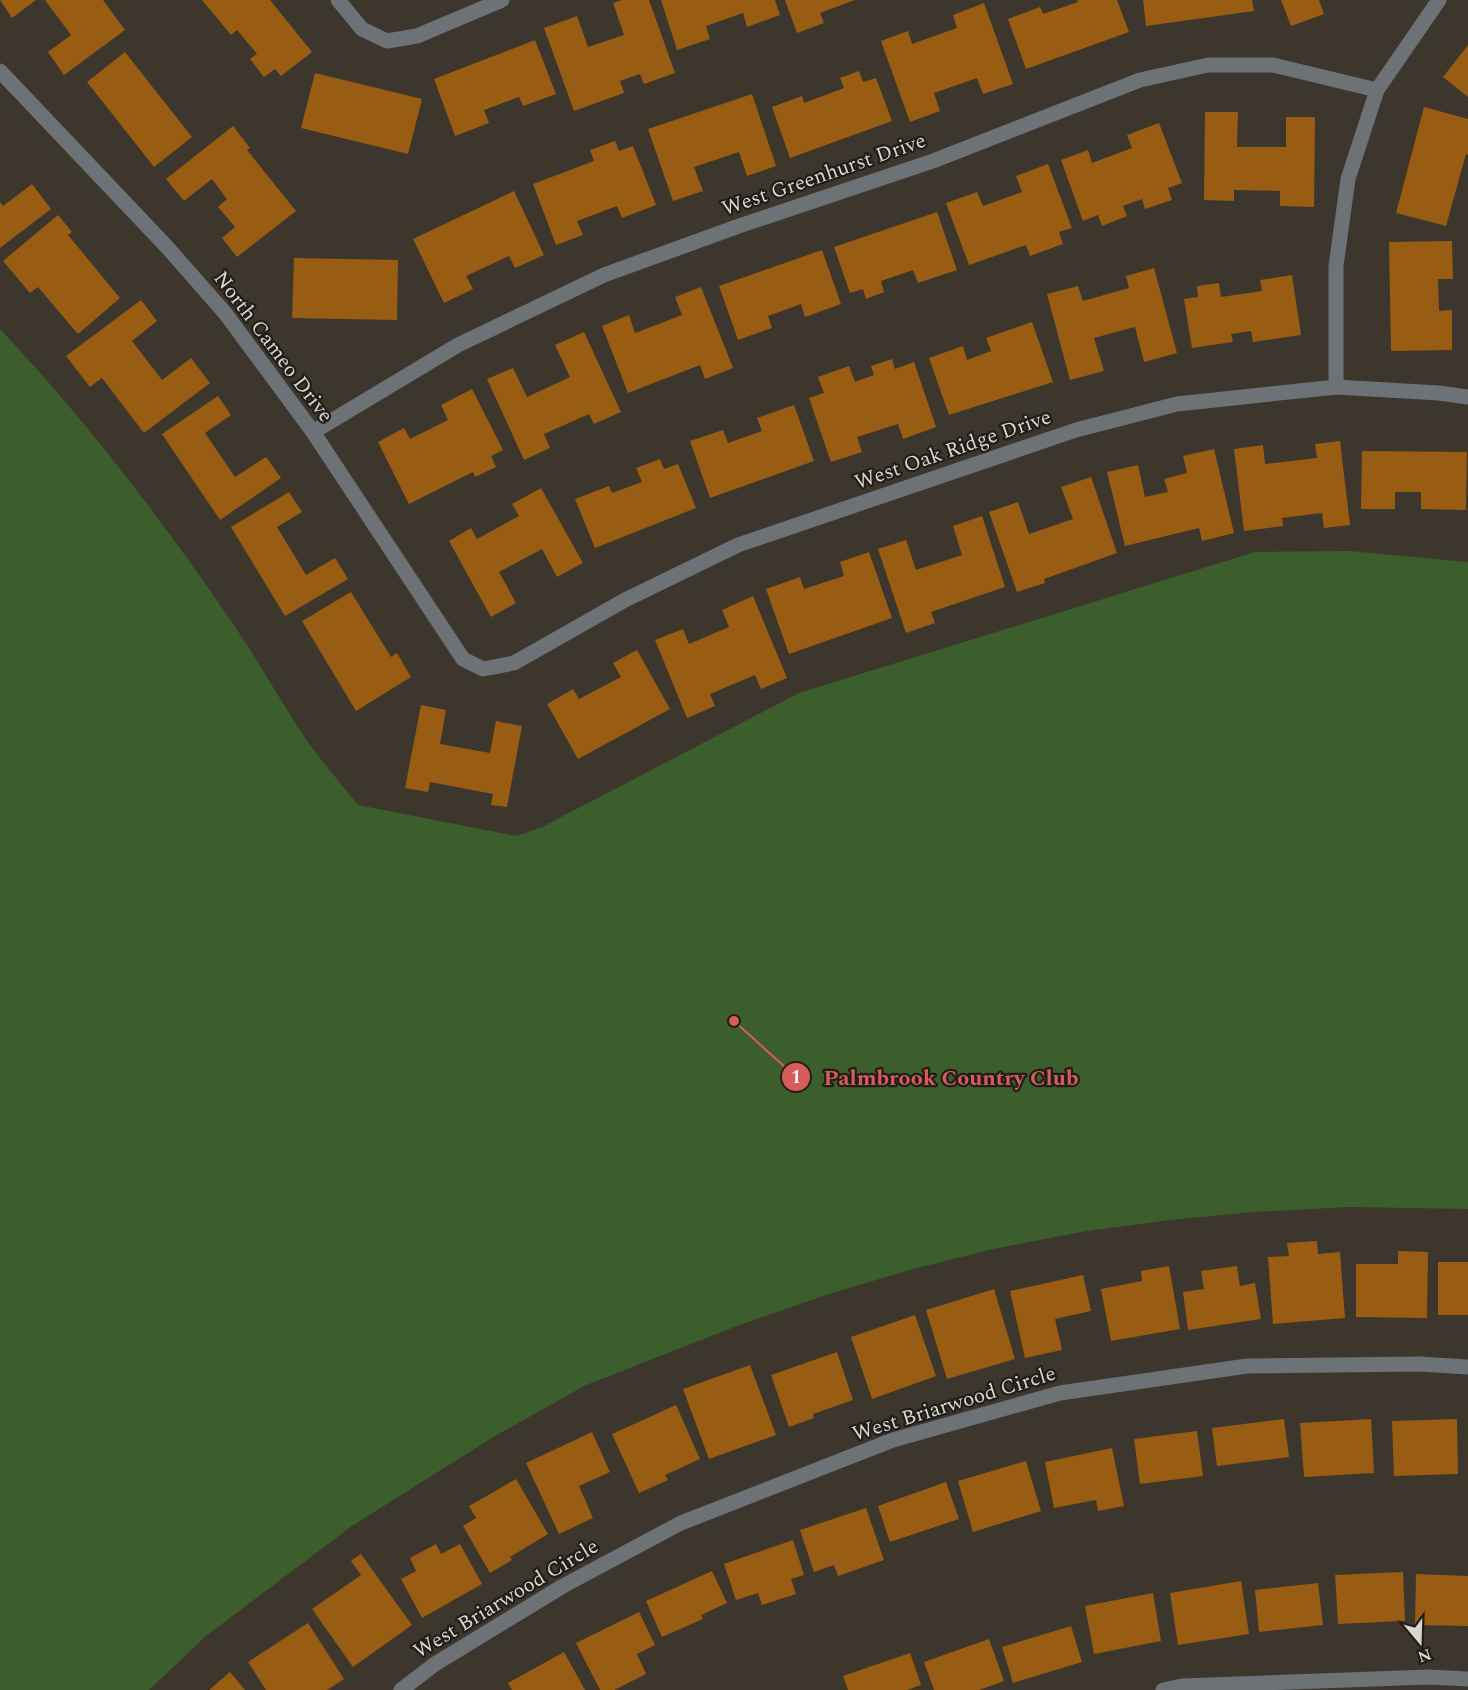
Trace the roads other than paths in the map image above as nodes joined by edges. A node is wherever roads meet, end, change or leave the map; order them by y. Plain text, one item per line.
1 (338, 0) edge
2 (502, 0) edge
3 (1439, 0) edge
4 (0, 71) edge
5 (1377, 90) junction
6 (1336, 387) junction
7 (1468, 397) edge
8 (313, 432) junction
9 (483, 669) joint
10 (1468, 1367) edge
11 (1468, 1679) edge
12 (401, 1690) edge
13 (1163, 1690) edge

1 - 2 street
3 - 5 street
4 - 8 street, North Cameo Drive
5 - 6 street
5 - 8 street, West Greenhurst Drive
6 - 7 street, West Oak Ridge Drive
6 - 9 street, West Oak Ridge Drive
8 - 9 street, North Cameo Drive
10 - 12 street, West Briarwood Circle
11 - 13 street

